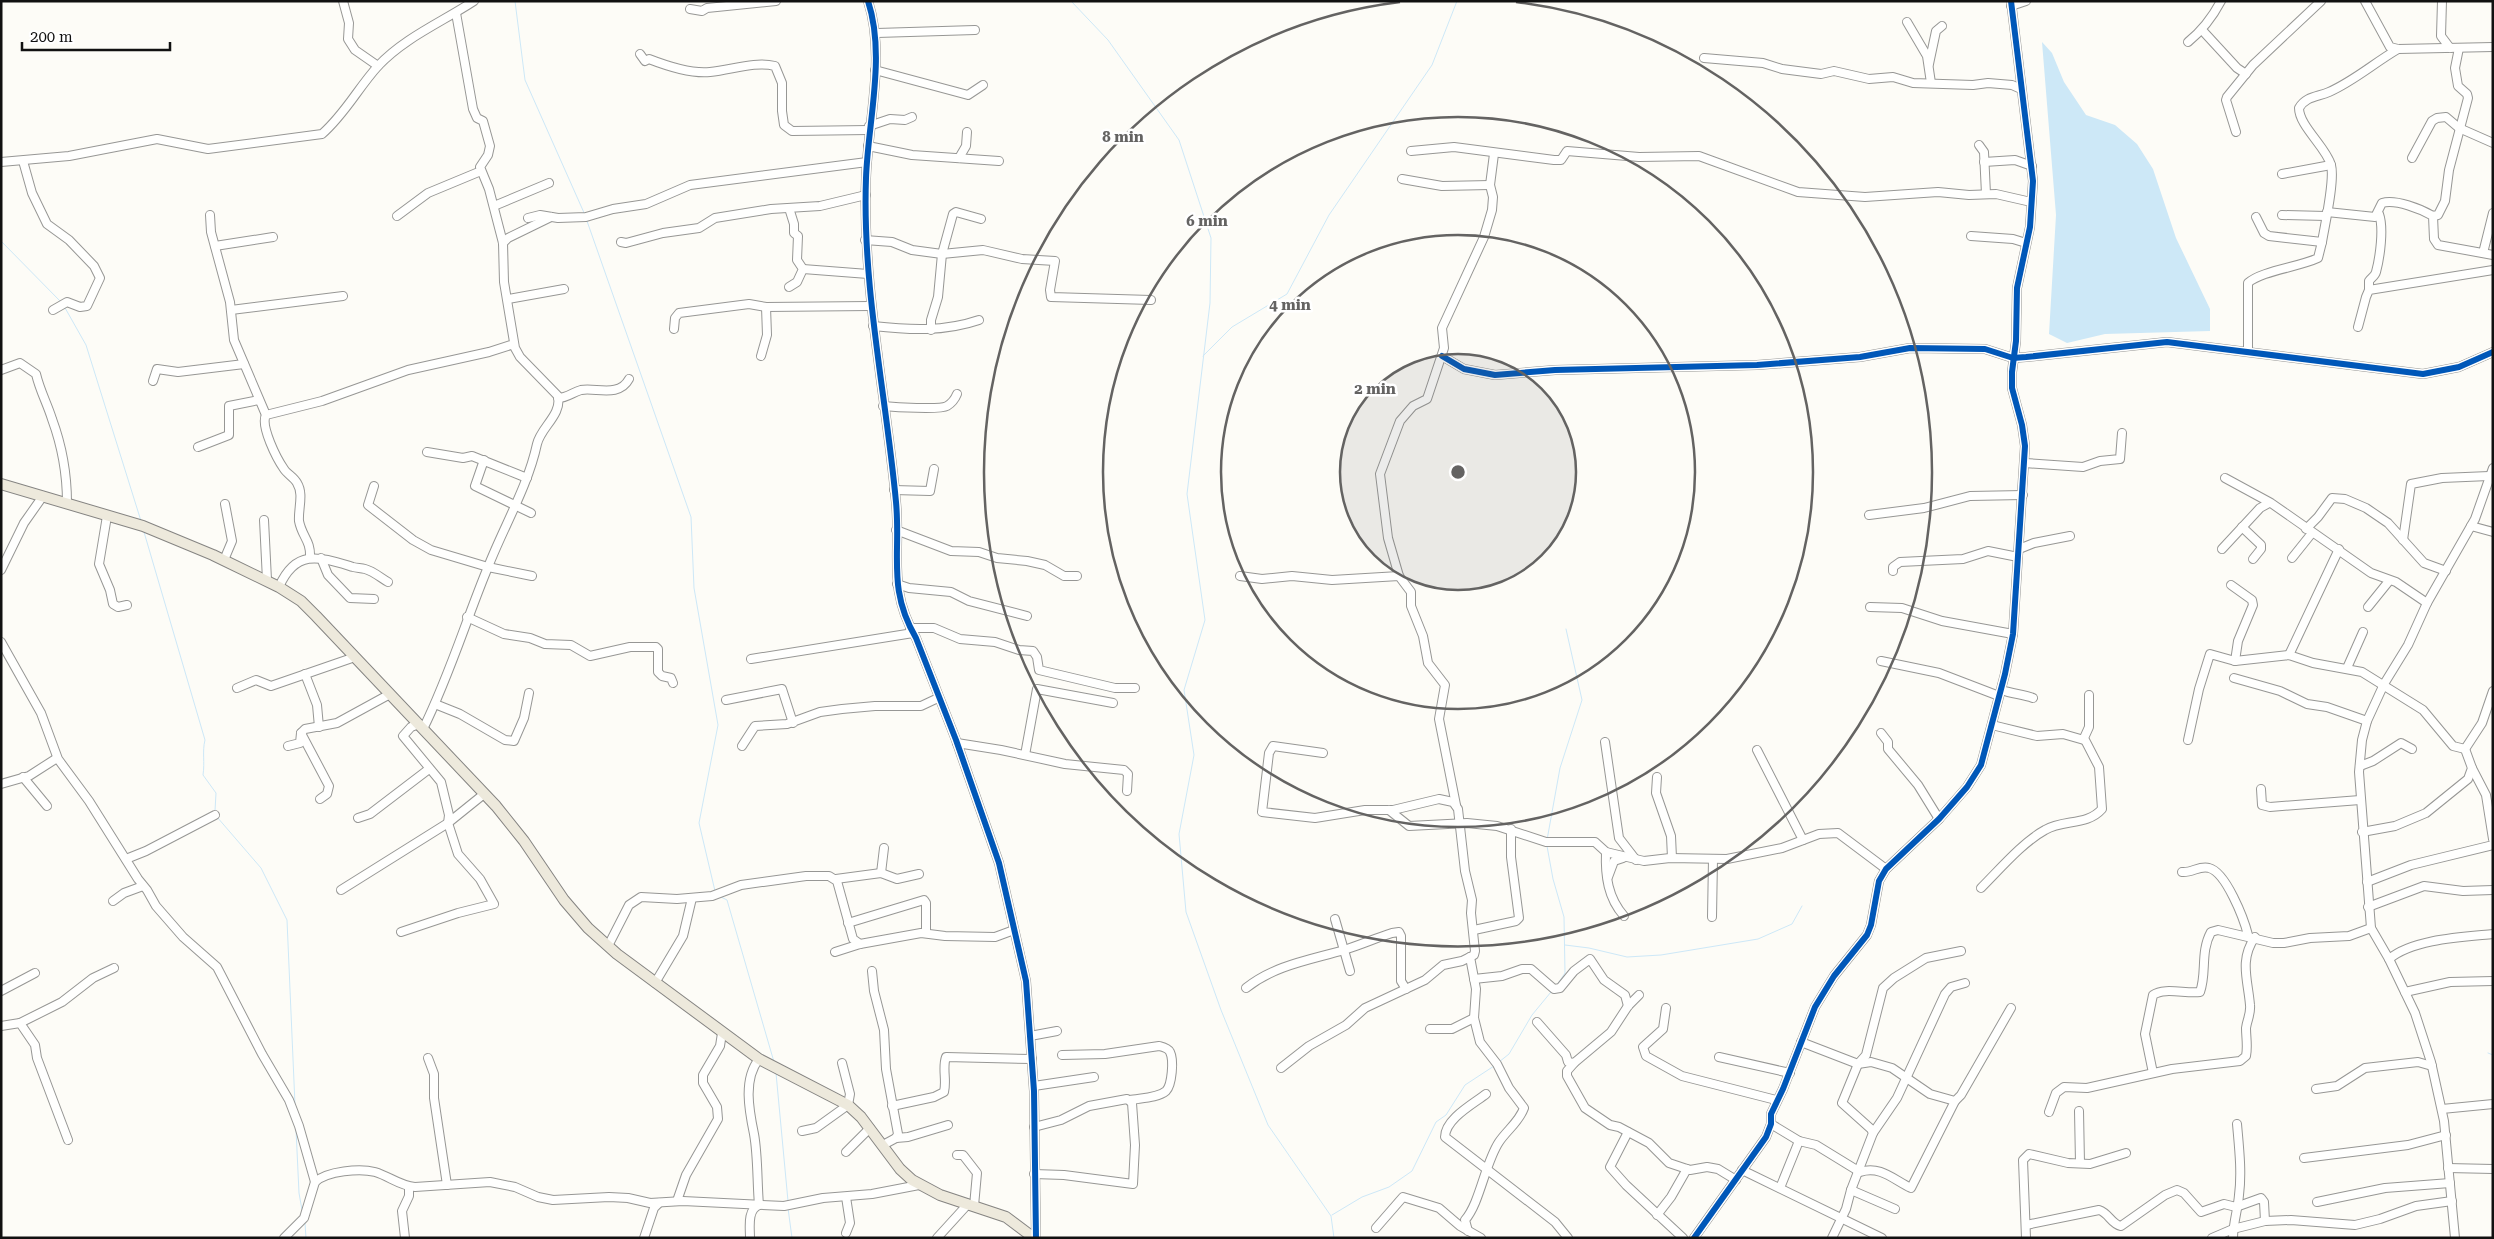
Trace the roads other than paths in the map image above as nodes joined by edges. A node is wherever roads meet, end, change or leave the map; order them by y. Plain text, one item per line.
1 (343, 1) edge
2 (474, 1) edge
3 (776, 1) edge
4 (868, 1) edge
5 (2026, 1) edge
6 (2221, 1) edge
7 (2365, 1) edge
8 (2442, 1) edge
9 (2319, 2) edge
10 (2011, 4) edge
11 (690, 9) dead end
12 (456, 13) junction
13 (1907, 22) dead end
14 (1942, 26) dead end
15 (975, 30) dead end
16 (2202, 30) junction
17 (877, 33) junction
18 (1935, 37) junction
19 (2188, 42) dead end
20 (1922, 47) junction
21 (2493, 47) edge
22 (2450, 48) junction
23 (2459, 48) junction
24 (2398, 49) junction
25 (640, 54) dead end
26 (1704, 58) dead end
27 (1930, 64) junction
28 (378, 66) junction
29 (875, 70) junction
30 (2246, 74) junction
31 (1931, 83) junction
32 (983, 85) dead end
33 (2021, 89) junction
34 (912, 117) dead end
35 (869, 128) junction
36 (2459, 128) junction
37 (968, 132) dead end
38 (2236, 132) dead end
39 (2493, 142) edge
40 (868, 146) junction
41 (1979, 146) dead end
42 (1411, 151) dead end
43 (1494, 154) junction
44 (959, 158) junction
45 (2412, 158) dead end
46 (999, 161) dead end
47 (1, 162) edge
48 (23, 162) junction
49 (867, 162) junction
50 (1984, 162) junction
51 (2330, 165) junction
52 (2032, 166) junction
53 (481, 171) junction
54 (2282, 174) dead end
55 (1402, 179) dead end
56 (549, 183) dead end
57 (1490, 185) junction
58 (1986, 194) junction
59 (866, 195) junction
60 (2031, 202) junction
61 (494, 206) junction
62 (789, 208) junction
63 (2493, 213) edge
64 (2326, 214) junction
65 (2379, 214) junction
66 (210, 215) dead end
67 (2282, 215) dead end
68 (397, 216) dead end
69 (2256, 216) dead end
70 (2433, 216) junction
71 (552, 217) junction
72 (528, 218) dead end
73 (980, 219) dead end
74 (1971, 236) dead end
75 (273, 237) dead end
76 (866, 240) junction
77 (621, 242) dead end
78 (2322, 242) junction
79 (503, 243) junction
80 (2026, 243) junction
81 (215, 246) junction
82 (2483, 253) junction
83 (942, 254) junction
84 (2493, 255) edge
85 (803, 269) junction
86 (2493, 270) edge
87 (868, 274) junction
88 (789, 287) dead end
89 (564, 289) dead end
90 (2370, 290) junction
91 (343, 296) dead end
92 (508, 299) junction
93 (1151, 300) dead end
94 (870, 306) junction
95 (766, 307) junction
96 (53, 310) dead end
97 (231, 310) junction
98 (979, 320) dead end
99 (873, 326) junction
100 (2358, 327) dead end
101 (674, 329) dead end
102 (930, 330) junction
103 (514, 344) junction
104 (2248, 352) junction
105 (2493, 352) edge
106 (761, 356) dead end
107 (1442, 356) junction
108 (2013, 358) junction
109 (244, 364) junction
110 (1, 370) edge
111 (629, 379) dead end
112 (153, 380) dead end
113 (957, 394) dead end
114 (558, 398) junction
115 (259, 400) junction
116 (884, 406) junction
117 (266, 415) junction
118 (2122, 433) dead end
119 (198, 447) dead end
120 (427, 452) dead end
121 (484, 460) junction
122 (2025, 463) junction
123 (2493, 468) edge
124 (934, 469) dead end
125 (2490, 476) junction
126 (527, 478) junction
127 (2225, 478) dead end
128 (1, 484) edge
129 (374, 486) dead end
130 (894, 490) junction
131 (2023, 495) junction
132 (43, 496) junction
133 (2269, 502) junction
134 (66, 504) junction
135 (225, 504) dead end
136 (515, 506) junction
137 (531, 514) dead end
138 (1869, 515) dead end
139 (107, 516) junction
140 (264, 520) dead end
141 (2471, 526) junction
142 (2242, 527) junction
143 (896, 530) junction
144 (2309, 531) junction
145 (2493, 532) edge
146 (2070, 536) dead end
147 (2403, 540) junction
148 (2222, 549) dead end
149 (2339, 549) junction
150 (2018, 553) junction
151 (310, 558) junction
152 (321, 558) junction
153 (2292, 558) dead end
154 (2253, 559) dead end
155 (224, 560) junction
156 (488, 567) junction
157 (1, 570) edge
158 (1893, 571) dead end
159 (2446, 571) junction
160 (532, 576) dead end
161 (1077, 576) dead end
162 (1240, 576) dead end
163 (1399, 576) junction
164 (267, 580) junction
165 (2389, 581) junction
166 (388, 582) dead end
167 (897, 584) junction
168 (2231, 585) dead end
169 (279, 586) junction
170 (374, 599) dead end
171 (2427, 603) junction
172 (127, 605) dead end
173 (1870, 607) dead end
174 (2368, 607) dead end
175 (1027, 616) dead end
176 (467, 617) junction
177 (912, 631) junction
178 (2363, 632) dead end
179 (2013, 634) junction
180 (1, 642) edge
181 (2289, 655) junction
182 (355, 657) junction
183 (750, 659) dead end
184 (1881, 661) dead end
185 (2235, 661) junction
186 (2347, 668) junction
187 (305, 674) junction
188 (2234, 678) dead end
189 (673, 683) dead end
190 (2384, 684) junction
191 (2002, 686) junction
192 (237, 688) dead end
193 (1135, 688) dead end
194 (2493, 691) edge
195 (390, 694) junction
196 (529, 694) dead end
197 (2089, 695) dead end
198 (1999, 696) junction
199 (938, 698) junction
200 (2033, 698) dead end
201 (726, 700) dead end
202 (1113, 702) dead end
203 (434, 704) junction
204 (2367, 721) junction
205 (793, 722) junction
206 (1992, 726) junction
207 (319, 727) junction
208 (421, 727) junction
209 (301, 733) junction
210 (1881, 733) dead end
211 (2082, 738) junction
212 (2188, 740) dead end
213 (1605, 742) dead end
214 (957, 743) junction
215 (288, 746) dead end
216 (742, 746) dead end
217 (2412, 748) dead end
218 (2465, 749) junction
219 (1758, 750) dead end
220 (1323, 753) dead end
221 (1025, 755) junction
222 (57, 758) junction
223 (2360, 766) junction
224 (428, 768) junction
225 (2472, 768) junction
226 (23, 777) junction
227 (1657, 777) dead end
228 (1, 784) edge
229 (2261, 790) dead end
230 (1127, 791) dead end
231 (484, 794) junction
232 (320, 799) dead end
233 (2360, 800) junction
234 (1456, 805) junction
235 (47, 806) dead end
236 (1389, 810) junction
237 (215, 815) dead end
238 (358, 818) dead end
239 (1939, 819) junction
240 (448, 823) junction
241 (1460, 823) junction
242 (1511, 829) junction
243 (2362, 832) junction
244 (2493, 838) edge
245 (1803, 840) junction
246 (2493, 845) edge
247 (884, 848) dead end
248 (1606, 852) junction
249 (1623, 858) junction
250 (1672, 858) junction
251 (126, 859) junction
252 (1713, 859) junction
253 (1636, 860) junction
254 (1886, 870) junction
255 (2182, 872) dead end
256 (881, 873) junction
257 (919, 874) dead end
258 (836, 879) junction
259 (1607, 879) junction
260 (2367, 882) junction
261 (143, 886) junction
262 (1981, 888) dead end
263 (341, 890) dead end
264 (2493, 890) edge
265 (692, 898) junction
266 (113, 901) dead end
267 (2368, 907) junction
268 (1624, 916) dead end
269 (1712, 916) dead end
270 (1335, 919) dead end
271 (848, 923) junction
272 (2371, 928) junction
273 (1014, 930) junction
274 (1474, 930) junction
275 (401, 932) dead end
276 (926, 933) junction
277 (2493, 934) edge
278 (2251, 936) junction
279 (860, 944) junction
280 (608, 946) junction
281 (1344, 950) junction
282 (1962, 950) dead end
283 (835, 952) dead end
284 (1470, 957) junction
285 (2389, 959) junction
286 (114, 968) dead end
287 (872, 971) dead end
288 (1350, 972) dead end
289 (35, 973) dead end
290 (1474, 979) junction
291 (2493, 981) edge
292 (655, 983) junction
293 (1965, 983) dead end
294 (1246, 988) dead end
295 (1406, 989) junction
296 (1, 991) edge
297 (2405, 992) junction
298 (1638, 995) dead end
299 (1628, 1006) junction
300 (1666, 1008) dead end
301 (2011, 1008) dead end
302 (1474, 1018) junction
303 (1537, 1022) dead end
304 (20, 1023) junction
305 (1, 1026) edge
306 (1430, 1030) dead end
307 (1057, 1031) dead end
308 (722, 1033) junction
309 (1030, 1036) junction
310 (1801, 1042) junction
311 (737, 1043) junction
312 (720, 1046) junction
313 (1062, 1055) dead end
314 (1719, 1057) dead end
315 (428, 1058) dead end
316 (760, 1059) junction
317 (1032, 1060) junction
318 (842, 1063) dead end
319 (1574, 1063) junction
320 (1858, 1064) junction
321 (2432, 1066) junction
322 (1281, 1068) dead end
323 (1790, 1073) junction
324 (2153, 1073) junction
325 (1906, 1076) junction
326 (1094, 1077) dead end
327 (1034, 1086) junction
328 (2316, 1089) dead end
329 (1486, 1094) dead end
330 (1130, 1100) junction
331 (1776, 1100) junction
332 (1955, 1101) junction
333 (2493, 1104) edge
334 (848, 1105) junction
335 (892, 1106) junction
336 (2442, 1109) junction
337 (2079, 1111) dead end
338 (2048, 1112) dead end
339 (1771, 1124) junction
340 (2237, 1124) dead end
341 (948, 1125) dead end
342 (1034, 1127) junction
343 (870, 1128) junction
344 (802, 1131) dead end
345 (1628, 1132) junction
346 (1873, 1133) junction
347 (2446, 1136) junction
348 (896, 1138) junction
349 (68, 1140) dead end
350 (1799, 1141) junction
351 (883, 1145) junction
352 (846, 1152) dead end
353 (2126, 1153) dead end
354 (956, 1155) dead end
355 (2304, 1158) dead end
356 (2080, 1163) junction
357 (2448, 1168) junction
358 (1487, 1169) junction
359 (1687, 1169) junction
360 (2493, 1169) edge
361 (1742, 1170) junction
362 (1860, 1172) junction
363 (1034, 1174) junction
364 (1736, 1180) junction
365 (315, 1182) junction
366 (2450, 1183) junction
367 (447, 1185) junction
368 (919, 1185) junction
369 (408, 1187) junction
370 (1780, 1188) junction
371 (1851, 1190) junction
372 (846, 1197) junction
373 (2452, 1200) junction
374 (677, 1201) junction
375 (2317, 1202) dead end
376 (659, 1203) junction
377 (759, 1205) junction
378 (971, 1205) junction
379 (2236, 1206) junction
380 (1895, 1209) dead end
381 (1657, 1215) junction
382 (1841, 1219) junction
383 (2265, 1221) junction
384 (2026, 1225) junction
385 (1376, 1228) dead end
386 (2233, 1229) junction
387 (1469, 1231) junction
388 (846, 1233) dead end
389 (284, 1238) edge
390 (405, 1238) edge
391 (644, 1238) edge
392 (750, 1238) edge
393 (937, 1238) edge
394 (1035, 1238) edge
395 (1463, 1238) edge
396 (1481, 1238) edge
397 (1568, 1238) edge
398 (1683, 1238) edge
399 (1694, 1238) edge
400 (1832, 1238) edge
401 (1882, 1238) edge
402 (2026, 1238) edge
403 (2212, 1238) edge
404 (2233, 1238) edge
405 (2456, 1238) edge

1 - 28 street
2 - 12 street
3 - 11 street
4 - 17 street
5 - 10 street
6 - 16 street
7 - 24 street
8 - 22 street
9 - 30 street
10 - 33 street
12 - 28 street
12 - 53 street
13 - 20 street
14 - 18 street
15 - 17 street
16 - 19 street
16 - 30 street
17 - 29 street
18 - 20 street
18 - 27 street
20 - 27 street
21 - 23 street
22 - 23 street
22 - 24 street
23 - 36 street
24 - 51 street
25 - 35 street
26 - 31 street
27 - 31 street
28 - 48 street
29 - 32 street
29 - 35 street
30 - 38 street
31 - 33 street
33 - 52 street
34 - 35 street
35 - 40 street
36 - 39 street
36 - 45 street
36 - 70 street
37 - 44 street
40 - 44 street
40 - 49 street
41 - 50 street
42 - 43 street
43 - 57 street
43 - 58 street
44 - 46 street
47 - 48 street
48 - 96 street
49 - 59 street
49 - 71 street
50 - 52 street
50 - 58 street
51 - 54 street
51 - 64 street
52 - 60 street
53 - 61 street
53 - 68 street
55 - 57 street
56 - 61 street
57 - 107 street
58 - 60 street
59 - 62 street
59 - 76 street
60 - 80 street
61 - 79 street
62 - 77 street
62 - 85 street
63 - 82 street
64 - 65 street
64 - 67 street
64 - 78 street
65 - 70 street
65 - 90 street
66 - 81 street
69 - 78 street
70 - 82 street
71 - 72 street
71 - 79 street
73 - 83 street
74 - 80 street
75 - 81 street
76 - 83 street
76 - 87 street
78 - 104 street
79 - 92 street
80 - 108 street
81 - 97 street
82 - 84 street
83 - 93 street
83 - 102 street
85 - 87 street
85 - 88 street
86 - 90 street
87 - 94 street
89 - 92 street
90 - 100 street
91 - 97 street
92 - 103 street
94 - 95 street
94 - 99 street
95 - 101 street
95 - 106 street
97 - 109 street
98 - 102 street
99 - 102 street
99 - 116 street
103 - 114 street
103 - 117 street
104 - 105 street
104 - 108 street
107 - 108 street
107 - 163 street
108 - 122 street
109 - 112 street
109 - 115 street
110 - 134 street
111 - 114 street
113 - 116 street
114 - 126 street
115 - 117 street
115 - 119 street
116 - 130 street
117 - 151 street
118 - 122 street
120 - 121 street
121 - 126 street
121 - 136 street
122 - 131 street
123 - 125 street
124 - 130 street
125 - 141 street
125 - 147 street
126 - 136 street
127 - 133 street
128 - 132 main road
129 - 156 street
130 - 143 street
131 - 138 street
131 - 150 street
132 - 134 main road
132 - 157 street
133 - 142 street
133 - 144 street
134 - 139 main road
135 - 155 street
136 - 137 street
136 - 156 street
139 - 155 main road
139 - 172 street
140 - 164 street
141 - 145 street
141 - 159 street
142 - 148 street
142 - 154 street
143 - 161 street
143 - 167 street
144 - 147 street
144 - 149 street
144 - 153 street
146 - 150 street
147 - 159 street
149 - 165 street
149 - 181 street
150 - 158 street
150 - 179 street
151 - 152 street
151 - 169 street
152 - 166 street
152 - 170 street
155 - 164 main road
156 - 160 street
156 - 176 street
159 - 171 street
162 - 163 street
163 - 234 street
164 - 169 main road
165 - 171 street
165 - 174 street
167 - 175 street
167 - 177 street
168 - 185 street
169 - 182 main road
171 - 190 street
173 - 179 street
176 - 189 street
176 - 203 street
177 - 183 street
177 - 193 street
177 - 199 street
178 - 186 street
179 - 191 street
180 - 222 street
181 - 185 street
181 - 186 street
182 - 187 street
182 - 195 main road
184 - 198 street
185 - 212 street
186 - 190 street
187 - 192 street
187 - 207 street
188 - 204 street
190 - 204 street
190 - 218 street
191 - 198 street
191 - 200 street
194 - 218 street
195 - 207 street
195 - 208 main road
196 - 203 street
197 - 211 street
198 - 206 street
199 - 205 street
199 - 214 street
201 - 205 street
202 - 221 street
203 - 208 street
204 - 223 street
205 - 216 street
206 - 211 street
206 - 239 street
207 - 209 street
208 - 224 street
208 - 231 main road
209 - 215 street
209 - 232 street
210 - 239 street
211 - 262 street
213 - 253 street
214 - 221 street
214 - 273 street
217 - 223 street
218 - 225 street
219 - 245 street
220 - 236 street
221 - 230 street
222 - 226 street
222 - 251 street
223 - 233 street
224 - 238 street
224 - 240 street
225 - 243 street
225 - 244 street
226 - 228 street
226 - 235 street
227 - 250 street
229 - 233 street
231 - 240 street
231 - 280 main road
233 - 243 street
234 - 236 street
234 - 241 street
236 - 241 street
237 - 251 street
239 - 254 street
240 - 263 street
240 - 275 street
241 - 242 street
241 - 274 street
242 - 248 street
242 - 274 street
243 - 260 street
245 - 252 street
245 - 254 street
246 - 260 street
247 - 256 street
248 - 249 street
248 - 259 street
249 - 253 street
249 - 259 street
250 - 252 street
250 - 253 street
251 - 261 street
252 - 269 street
254 - 310 street
255 - 278 street
256 - 257 street
256 - 258 street
258 - 265 street
258 - 271 street
259 - 268 street
260 - 267 street
261 - 266 street
261 - 365 street
264 - 267 street
265 - 280 street
265 - 292 street
267 - 272 street
270 - 281 street
271 - 276 street
271 - 279 street
272 - 278 street
272 - 285 street
273 - 276 street
273 - 309 street
274 - 284 street
276 - 279 street
277 - 285 street
278 - 324 street
278 - 324 street
279 - 283 street
280 - 292 main road
281 - 288 street
281 - 294 street
281 - 295 street
282 - 320 street
284 - 290 street
284 - 295 street
285 - 297 street
286 - 304 street
287 - 335 street
289 - 296 street
290 - 299 street
290 - 302 street
291 - 297 street
292 - 308 main road
293 - 325 street
295 - 322 street
297 - 321 street
298 - 299 street
299 - 319 street
300 - 331 street
301 - 332 street
302 - 306 street
302 - 358 street
303 - 319 street
304 - 305 street
304 - 349 street
307 - 309 street
308 - 311 main road
308 - 312 street
309 - 317 street
310 - 320 street
310 - 323 street
311 - 312 street
311 - 316 main road
312 - 374 street
313 - 330 street
314 - 323 street
315 - 367 street
316 - 334 main road
316 - 377 street
317 - 327 street
317 - 335 street
318 - 334 street
319 - 345 street
320 - 325 street
320 - 346 street
321 - 328 street
321 - 336 street
323 - 331 street
324 - 338 street
325 - 332 street
325 - 346 street
326 - 327 street
327 - 342 street
329 - 358 street
330 - 342 street
330 - 363 street
331 - 339 street
332 - 362 street
333 - 336 street
334 - 343 main road
334 - 344 street
335 - 348 street
336 - 347 street
337 - 356 street
339 - 350 street
339 - 361 street
340 - 379 street
341 - 348 street
342 - 363 street
343 - 351 main road
343 - 352 street
345 - 359 street
345 - 381 street
346 - 362 street
347 - 355 street
347 - 357 street
348 - 351 street
350 - 362 street
350 - 370 street
351 - 368 main road
353 - 356 street
354 - 378 street
356 - 384 street
357 - 360 street
357 - 366 street
358 - 387 street
358 - 397 street
359 - 364 street
359 - 381 street
361 - 364 street
361 - 370 street
362 - 371 street
363 - 394 street
364 - 399 street
365 - 369 street
365 - 389 street
366 - 373 street
366 - 375 street
367 - 369 street
367 - 376 street
368 - 372 street
368 - 378 main road
369 - 390 street
370 - 382 street
371 - 380 street
371 - 382 street
372 - 377 street
372 - 388 street
373 - 383 street
373 - 405 street
374 - 376 street
374 - 377 street
376 - 391 street
377 - 392 street
378 - 393 street
378 - 394 main road
379 - 383 street
379 - 384 street
379 - 386 street
381 - 398 street
382 - 400 street
382 - 401 street
383 - 386 street
384 - 402 street
385 - 387 street
386 - 403 street
386 - 404 street
387 - 395 street
387 - 396 street

